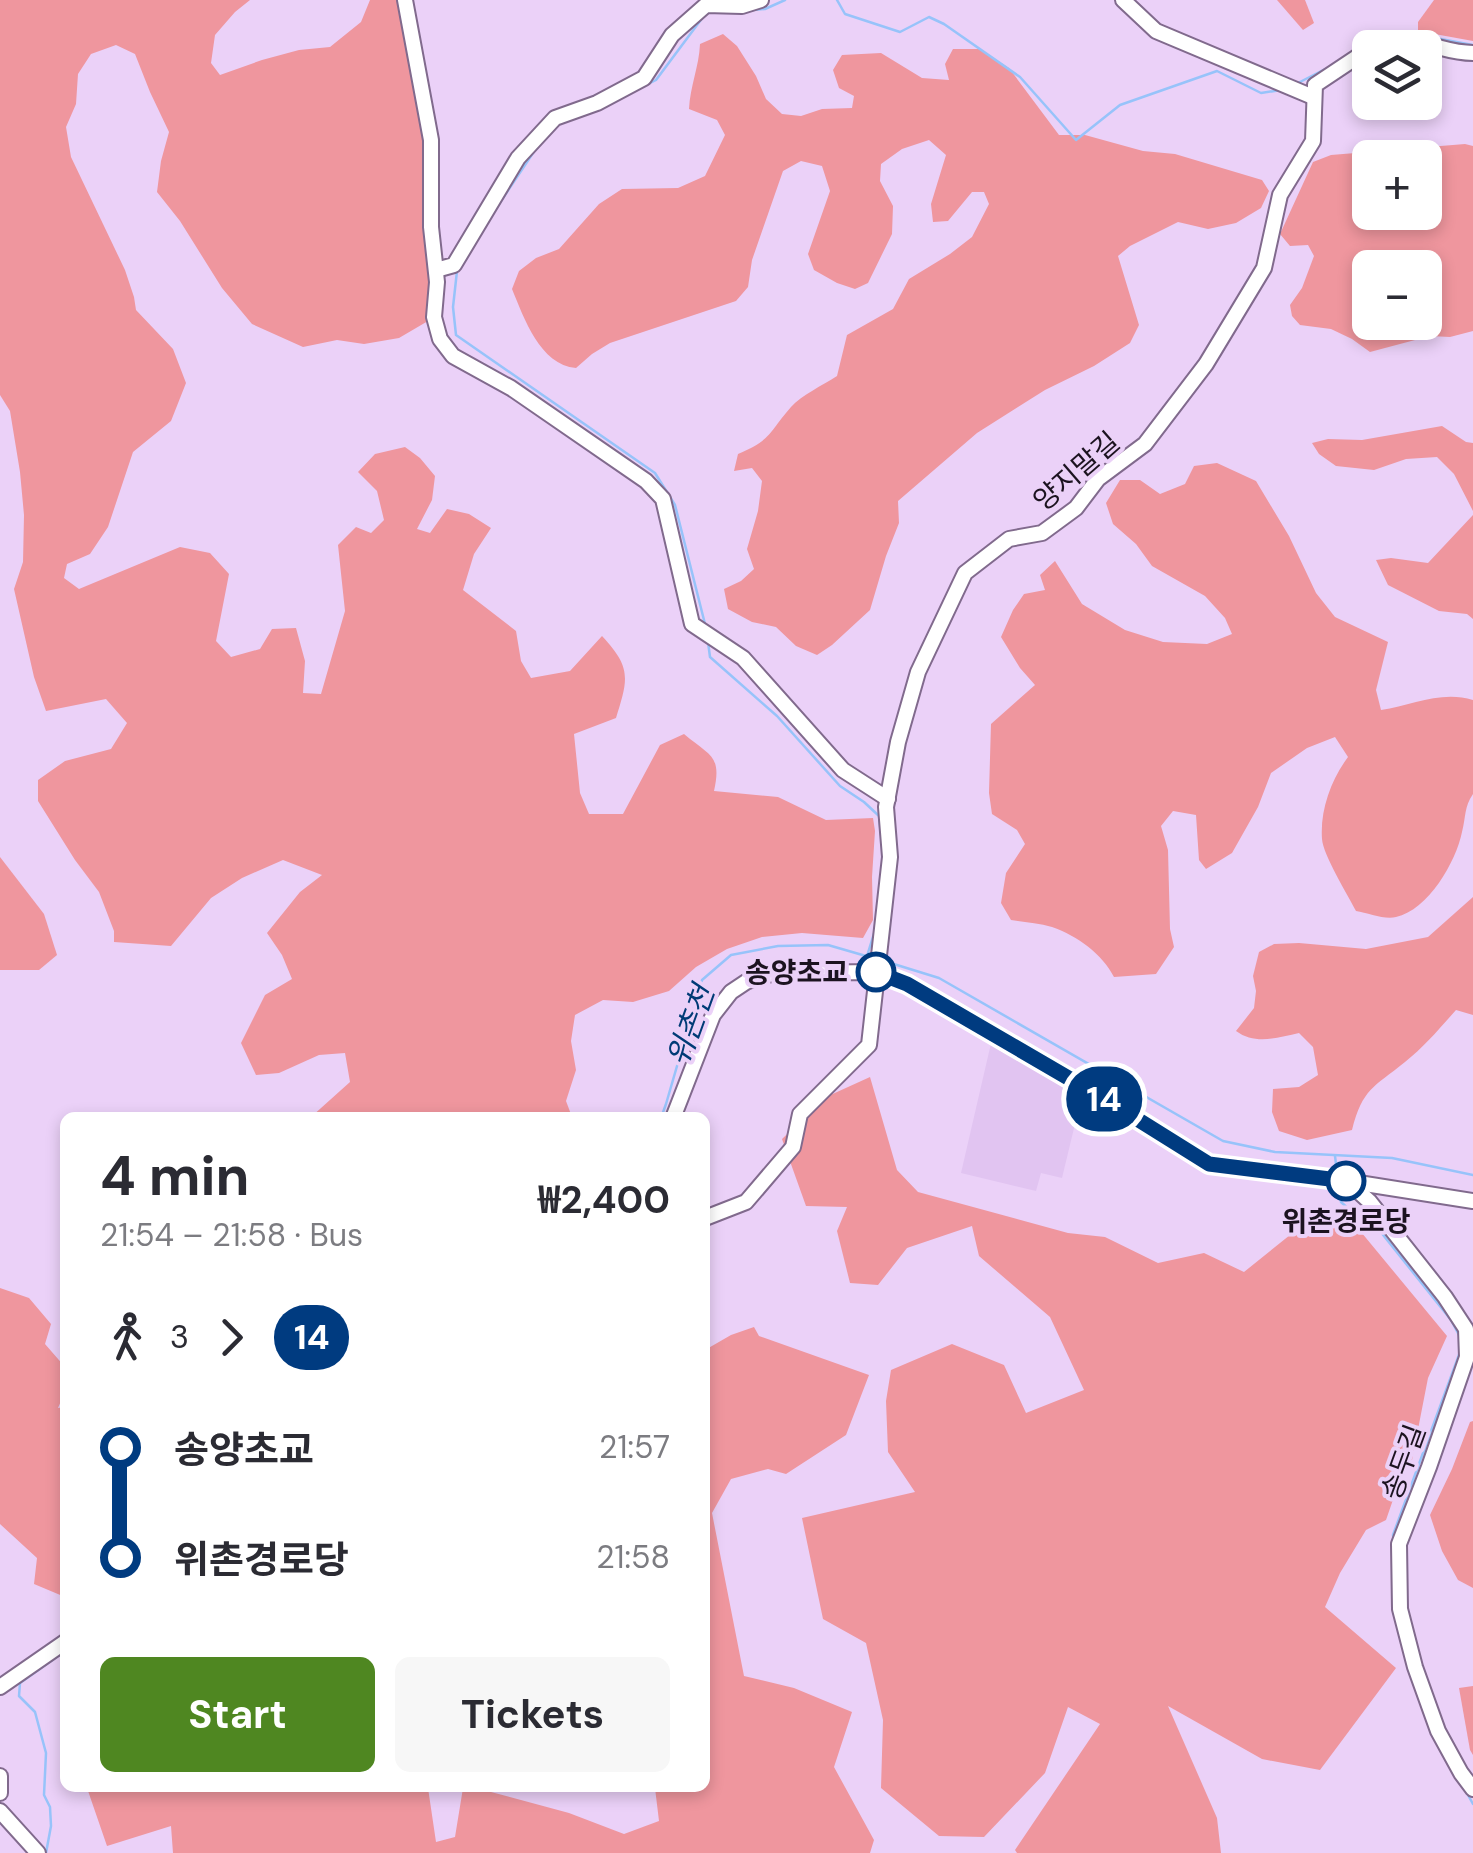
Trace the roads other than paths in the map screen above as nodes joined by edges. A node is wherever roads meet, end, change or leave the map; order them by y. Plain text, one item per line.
1 (406, 0) edge
2 (761, 0) edge
3 (1124, 0) edge
4 (1442, 47) edge
5 (1473, 53) edge
6 (1352, 60) edge
7 (1313, 97) junction
8 (436, 270) junction
9 (888, 798) junction
10 (876, 969) junction
11 (675, 1112) edge
12 (1346, 1181) junction
13 (1473, 1202) edge
14 (710, 1216) edge
15 (60, 1646) edge
16 (0, 1688) edge
17 (0, 1776) edge
18 (1473, 1790) edge
19 (0, 1793) edge
20 (0, 1811) edge
21 (38, 1853) edge

1 - 8 street
2 - 8 street
3 - 7 street
4 - 5 street
6 - 7 street
7 - 9 street, 양지말길
8 - 9 street
9 - 10 street, 양지말길
10 - 11 street
10 - 12 street
10 - 14 street, 양지말길
12 - 13 street
12 - 18 street, 송두길
15 - 16 street
17 - 19 street
20 - 21 street

